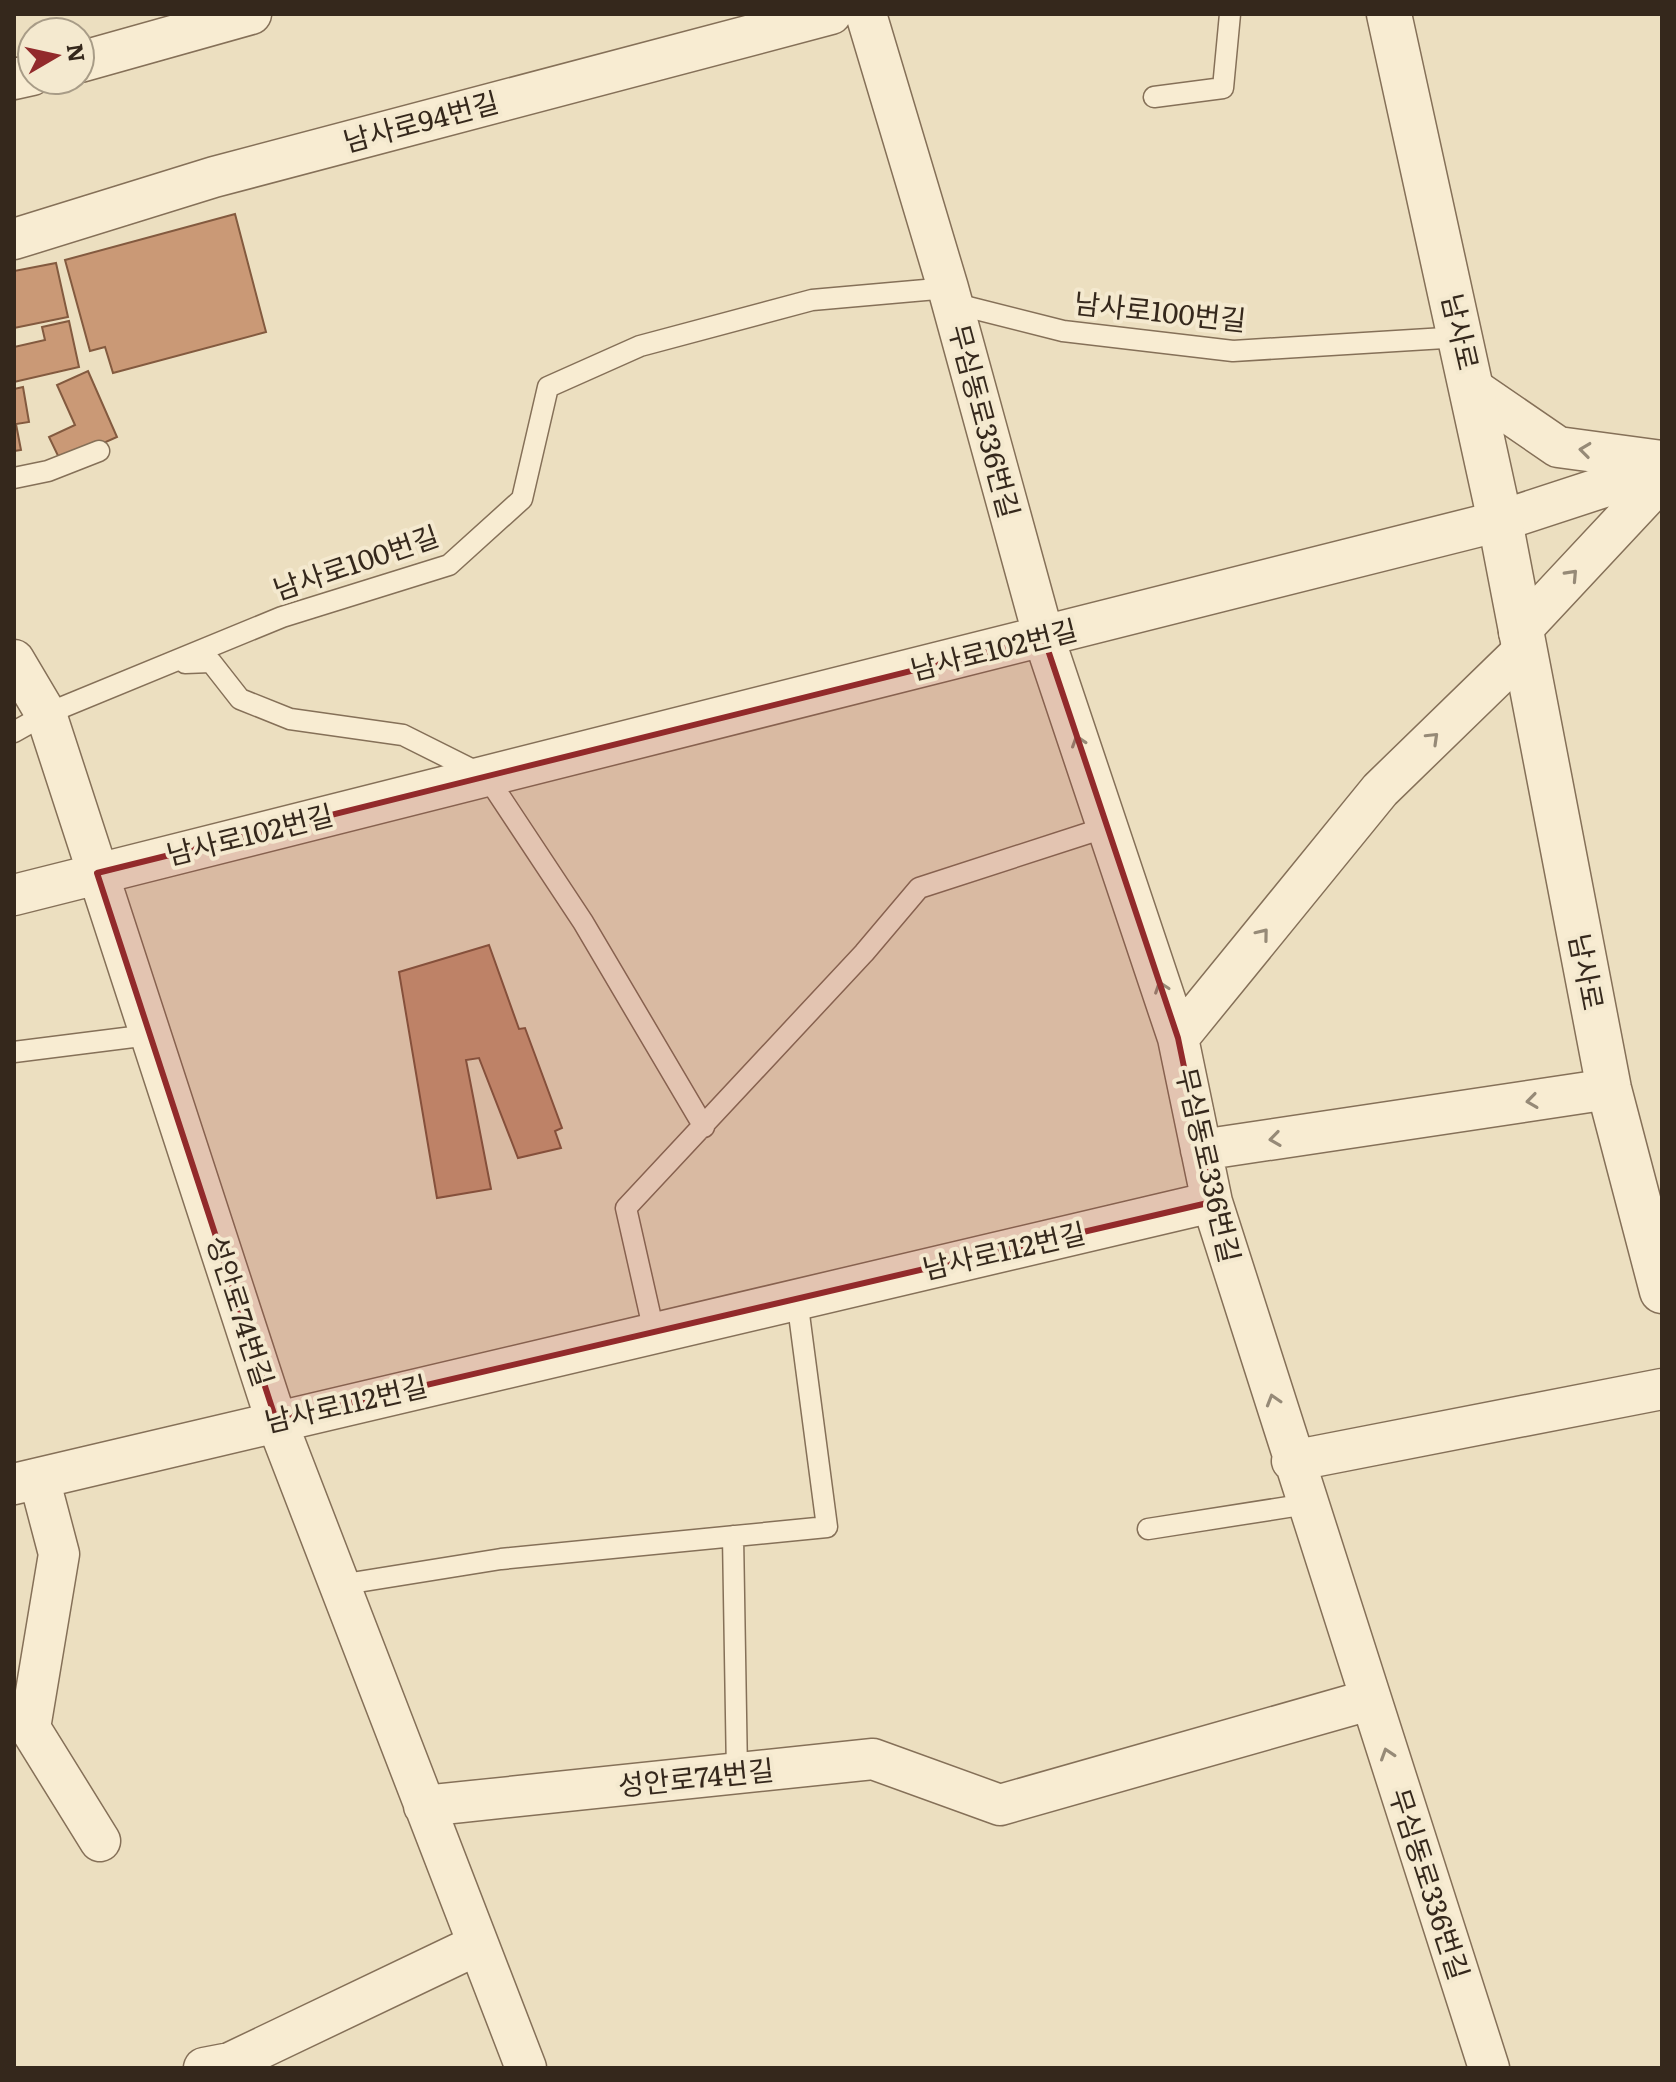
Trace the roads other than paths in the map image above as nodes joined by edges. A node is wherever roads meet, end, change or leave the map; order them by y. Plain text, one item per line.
1 (251, 14) edge
2 (831, 14) edge
3 (866, 14) edge
4 (1230, 14) edge
5 (1389, 14) edge
6 (96, 58) edge
7 (1154, 97) dead end
8 (14, 239) edge
9 (950, 295) junction
10 (1461, 337) junction
11 (1472, 388) junction
12 (99, 451) dead end
13 (1662, 461) edge
14 (1662, 468) edge
15 (14, 478) edge
16 (1662, 479) edge
17 (1500, 521) junction
18 (1044, 638) junction
19 (1521, 642) junction
20 (14, 660) edge
21 (169, 664) junction
22 (30, 723) edge
23 (487, 777) junction
24 (1107, 827) junction
25 (97, 873) junction
26 (14, 895) edge
27 (149, 1035) junction
28 (1178, 1038) junction
29 (14, 1052) edge
30 (1609, 1089) junction
31 (704, 1127) junction
32 (1201, 1150) junction
33 (1212, 1202) junction
34 (1662, 1291) edge
35 (797, 1299) junction
36 (654, 1332) junction
37 (1662, 1389) edge
38 (276, 1420) junction
39 (1292, 1461) junction
40 (26, 1481) edge
41 (1307, 1504) junction
42 (1148, 1529) dead end
43 (733, 1536) junction
44 (339, 1585) junction
45 (1369, 1700) junction
46 (22, 1728) edge
47 (737, 1774) junction
48 (424, 1806) junction
49 (100, 1841) dead end
50 (477, 1945) junction
51 (204, 2068) edge
52 (526, 2068) edge
53 (1489, 2068) edge

1 - 6 street
2 - 8 street, 남사로94번길
3 - 9 street, 무심동로336번길
4 - 7 lane
5 - 10 street, 남사로
9 - 10 lane, 남사로100번길
9 - 18 street, 무심동로336번길
9 - 21 lane, 남사로100번길
10 - 11 street, 남사로
13 -> 11 street
11 - 17 street, 남사로
12 - 15 lane
14 - 17 street, 남사로102번길
19 -> 16 street
17 - 18 street, 남사로102번길
17 - 19 street, 남사로
18 - 23 street, 남사로102번길
24 -> 18 street, 무심동로336번길
28 -> 19 street
19 - 30 street, 남사로
20 - 22 street, 성안로74번길
21 - 22 lane, 남사로100번길
21 - 23 lane
22 - 25 street, 성안로74번길
23 - 25 street, 남사로102번길
23 - 31 lane
28 -> 24 street, 무심동로336번길
24 - 31 lane
25 - 26 street, 남사로102번길
25 - 27 street, 성안로74번길
27 - 29 lane
27 - 38 street, 성안로74번길
28 - 32 street, 무심동로336번길
30 -> 32 street
30 - 34 street, 남사로
31 - 36 lane
32 - 33 street, 무심동로336번길
33 - 35 street, 남사로112번길
39 -> 33 street, 무심동로336번길
35 - 36 street, 남사로112번길
35 - 43 lane
36 - 38 street, 남사로112번길
37 - 39 street
38 - 40 street, 남사로112번길
38 - 44 street, 성안로74번길
39 - 41 street, 무심동로336번길
40 - 46 street, 남사로112번길
41 - 42 lane
41 - 45 street, 무심동로336번길
43 - 44 lane
43 - 47 lane
44 - 48 street, 성안로74번길
45 - 47 street, 성안로74번길
53 -> 45 street, 무심동로336번길
46 - 49 street
47 - 48 street, 성안로74번길
48 - 50 street, 성안로74번길
50 - 51 street
50 - 52 street, 성안로74번길

